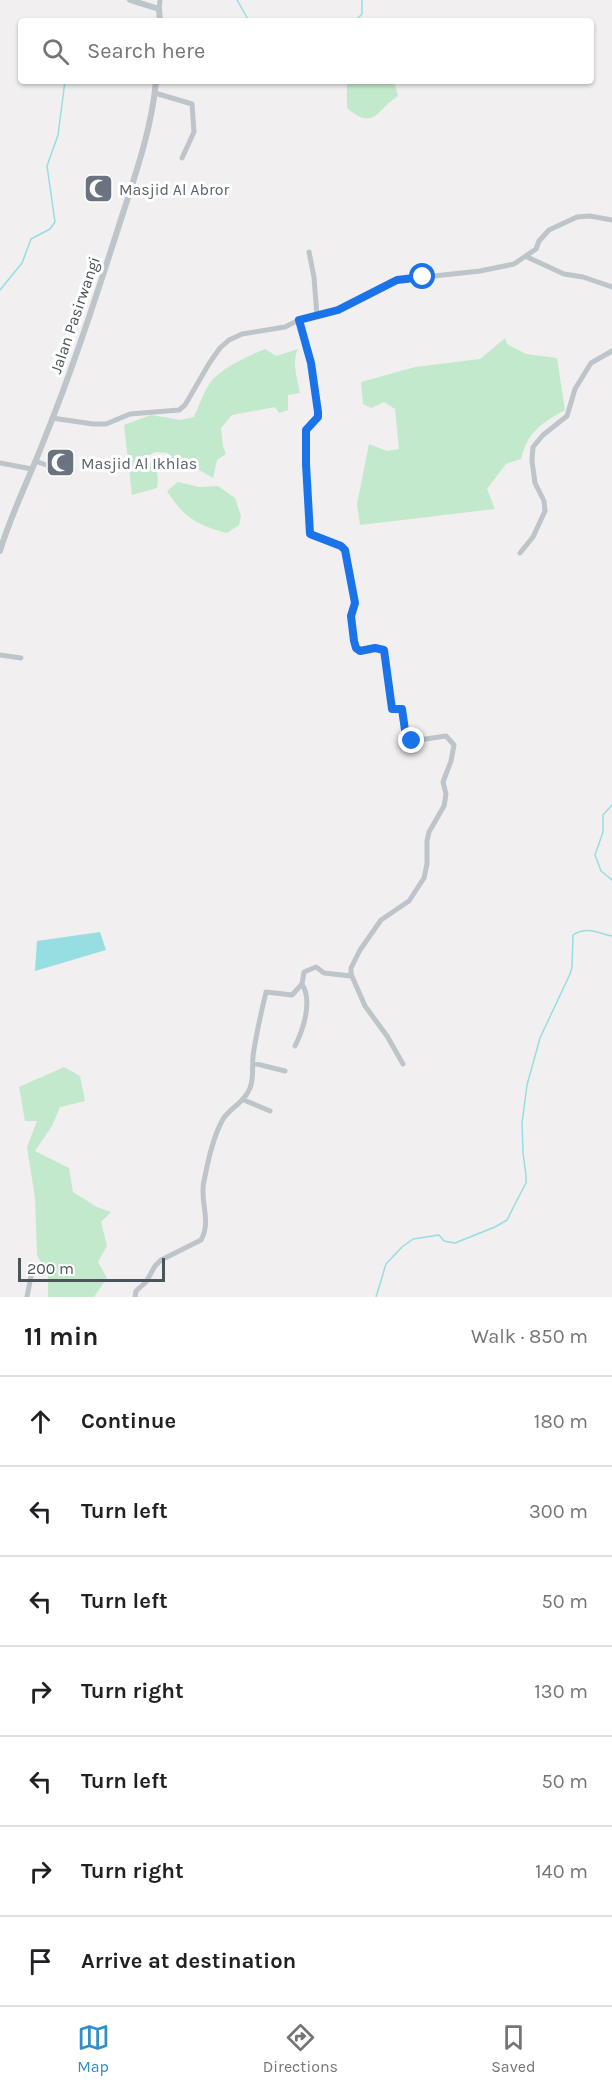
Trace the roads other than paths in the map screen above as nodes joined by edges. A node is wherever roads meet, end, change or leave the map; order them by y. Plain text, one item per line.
1 (130, 0) edge
2 (160, 0) edge
3 (159, 9) junction
4 (160, 18) edge
5 (156, 84) edge
6 (155, 93) junction
7 (182, 158) dead end
8 (612, 220) edge
9 (309, 252) dead end
10 (527, 256) junction
11 (612, 287) edge
12 (317, 316) junction
13 (299, 320) junction
14 (612, 351) edge
15 (52, 418) junction
16 (35, 461) junction
17 (0, 463) edge
18 (52, 467) dead end
19 (32, 469) junction
20 (0, 551) edge
21 (520, 553) dead end
22 (0, 655) edge
23 (21, 658) dead end
24 (351, 976) junction
25 (302, 984) junction
26 (295, 1046) dead end
27 (253, 1063) junction
28 (403, 1064) dead end
29 (285, 1071) dead end
30 (244, 1100) junction
31 (270, 1111) dead end
32 (33, 1266) dead end
33 (27, 1297) edge
34 (135, 1297) edge

1 - 3 street
2 - 3 street
3 - 4 street
5 - 6 street, Jalan Pasirwangi
6 - 7 street
6 - 15 street, Jalan Pasirwangi
8 - 10 street
9 - 12 street
10 - 11 street
10 - 12 street
12 - 13 street
13 - 15 street
13 - 24 street
14 - 21 street
15 - 16 street, Jalan Pasirwangi
16 - 18 street
16 - 19 street, Jalan Pasirwangi
17 - 19 street
19 - 20 street, Jalan Pasirwangi
22 - 23 street
24 - 25 street
24 - 28 street
25 - 26 street
25 - 27 street
27 - 29 street
27 - 30 street
30 - 31 street
30 - 34 street
32 - 33 street

